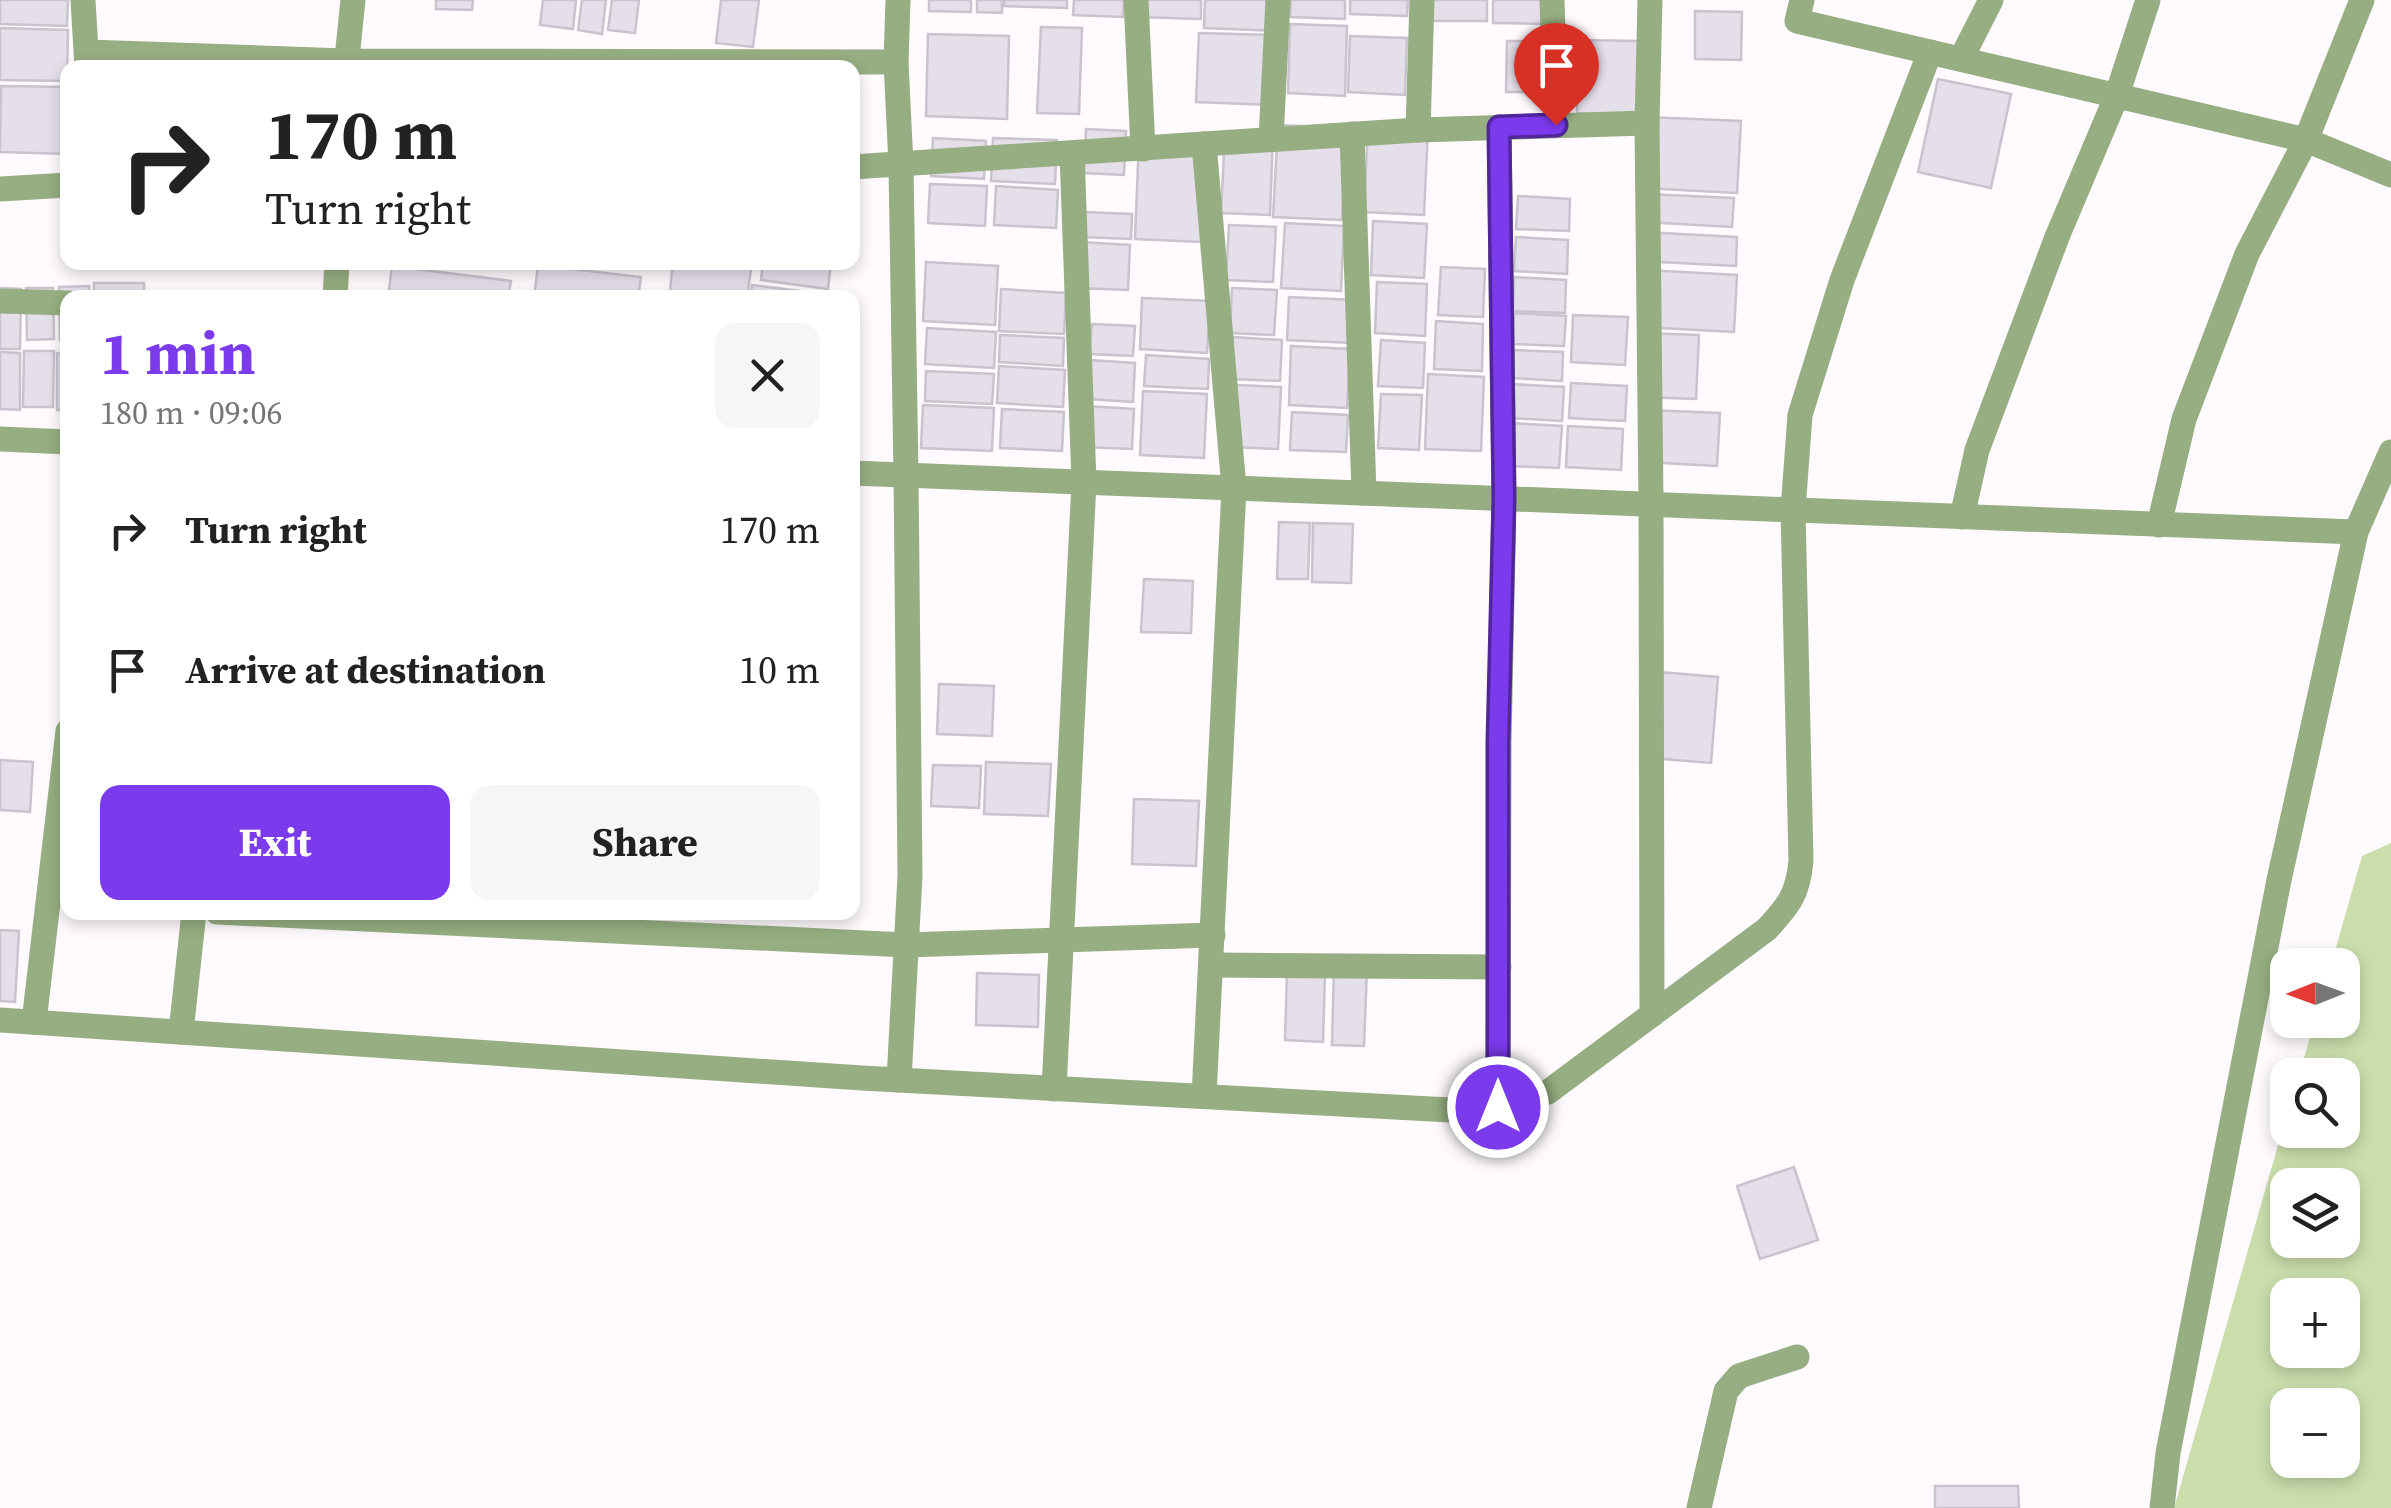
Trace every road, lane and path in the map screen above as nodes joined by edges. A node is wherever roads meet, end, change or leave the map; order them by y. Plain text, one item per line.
1 (83, 0) edge
2 (353, 0) edge
3 (898, 0) edge
4 (1136, 0) edge
5 (1278, 0) edge
6 (1422, 0) edge
7 (1552, 0) edge
8 (1650, 0) edge
9 (1802, 0) edge
10 (1991, 0) edge
11 (2148, 0) edge
12 (2362, 0) edge
13 (1930, 52) junction
14 (1961, 59) junction
15 (87, 60) edge
16 (346, 60) edge
17 (860, 62) edge
18 (896, 62) junction
19 (2117, 95) junction
20 (1647, 123) junction
21 (1556, 125) junction
22 (1499, 127) junction
23 (1418, 130) junction
24 (1352, 134) junction
25 (1271, 138) junction
26 (2306, 140) junction
27 (1204, 144) junction
28 (1144, 149) junction
29 (1072, 154) junction
30 (901, 165) junction
31 (860, 167) edge
32 (2391, 175) edge
33 (60, 186) edge
34 (0, 189) edge
35 (0, 300) edge
36 (60, 303) edge
37 (0, 439) edge
38 (60, 442) edge
39 (2390, 456) edge
40 (860, 473) edge
41 (906, 475) junction
42 (1084, 482) junction
43 (1234, 488) junction
44 (1364, 493) junction
45 (1504, 498) junction
46 (1651, 504) junction
47 (1793, 510) junction
48 (1962, 517) junction
49 (2159, 525) junction
50 (2356, 532) junction
51 (60, 799) edge
52 (193, 920) edge
53 (384, 920) edge
54 (1213, 934) junction
55 (1062, 940) junction
56 (906, 945) junction
57 (1211, 965) junction
58 (1498, 967) junction
59 (1652, 1015) junction
60 (0, 1020) edge
61 (34, 1022) junction
62 (182, 1032) junction
63 (899, 1080) junction
64 (1054, 1088) junction
65 (1204, 1096) junction
66 (1498, 1107) junction
67 (1797, 1358) dead end
68 (1699, 1508) edge
69 (2162, 1508) edge

1 - 15 street
2 - 16 street
3 - 18 street
4 - 28 street
5 - 25 street
6 - 23 street
7 - 21 street
8 - 20 street
9 - 13 street
10 - 14 street
11 - 19 street
12 - 26 street
13 - 14 street
13 - 47 street
14 - 19 street
17 - 18 street
18 - 30 street
19 - 26 street
19 - 48 street
20 - 21 street
20 - 46 street
21 - 22 street
22 - 23 street
22 - 45 street
23 - 24 street
24 - 25 street
24 - 44 street
25 - 27 street
26 - 32 street
26 - 49 street
27 - 28 street
27 - 43 street
28 - 29 street
29 - 30 street
29 - 42 street
30 - 31 street
30 - 41 street
33 - 34 street
35 - 36 street
37 - 38 street
39 - 50 street
40 - 41 street
41 - 42 street
41 - 56 street
42 - 43 street
42 - 55 street
43 - 44 street
43 - 54 street
44 - 45 street
45 - 46 street
45 - 58 street
46 - 47 street
46 - 59 street
47 - 48 street
47 - 59 street
48 - 49 street
49 - 50 street
50 - 69 street
51 - 61 street
52 - 62 street
53 - 56 street
54 - 55 street
54 - 57 street
55 - 56 street
55 - 64 street
56 - 63 street
57 - 58 street
57 - 65 street
58 - 66 street
59 - 66 street
60 - 61 street
61 - 62 street
62 - 63 street
63 - 64 street
64 - 65 street
65 - 66 street
67 - 68 street

